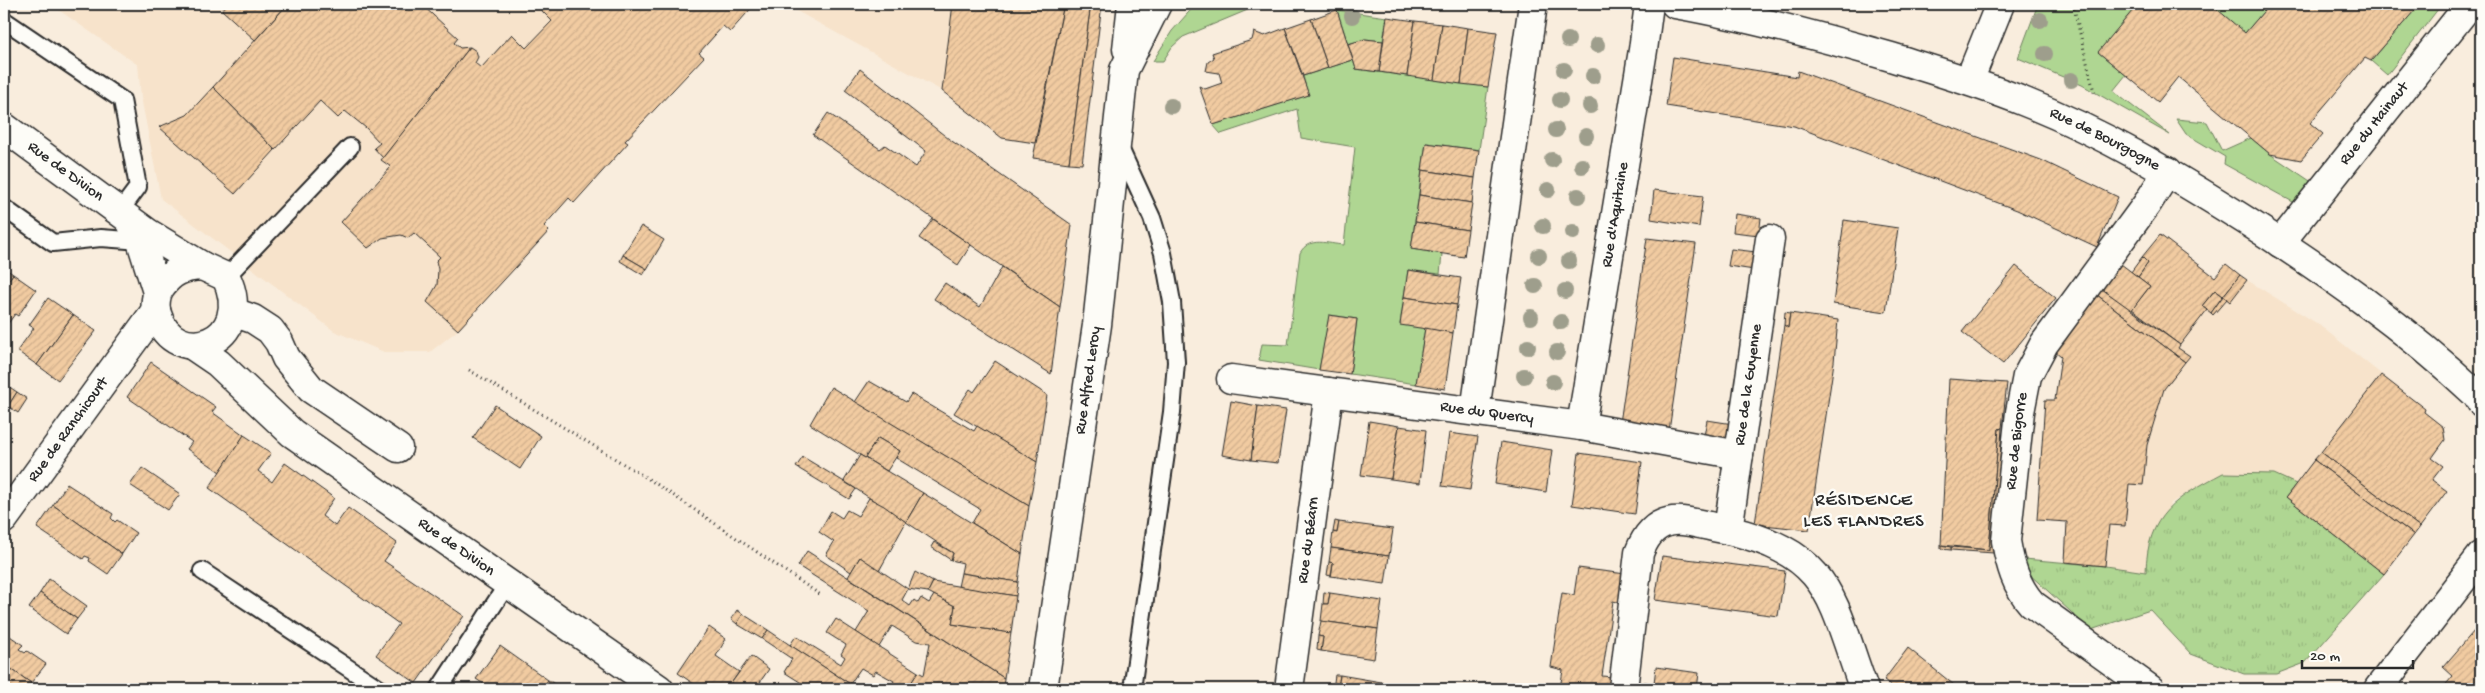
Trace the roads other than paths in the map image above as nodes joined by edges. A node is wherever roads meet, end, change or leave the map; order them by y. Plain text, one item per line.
1 (1132, 4) edge
2 (1157, 4) edge
3 (1532, 4) edge
4 (1649, 4) edge
5 (1675, 4) edge
6 (2000, 4) edge
7 (2470, 4) edge
8 (4, 20) edge
9 (1124, 70) junction
10 (1969, 80) junction
11 (4, 127) edge
12 (1117, 142) junction
13 (350, 147) dead end
14 (2168, 171) junction
15 (4, 208) edge
16 (130, 223) junction
17 (1770, 239) dead end
18 (2280, 243) junction
19 (214, 271) junction
20 (156, 301) junction
21 (230, 320) junction
22 (183, 342) junction
23 (114, 365) junction
24 (1231, 379) dead end
25 (1329, 392) junction
26 (2480, 398) edge
27 (257, 400) junction
28 (1475, 411) junction
29 (1581, 426) junction
30 (398, 448) dead end
31 (1739, 455) junction
32 (4, 519) edge
33 (1728, 530) junction
34 (2481, 556) edge
35 (202, 570) dead end
36 (508, 583) junction
37 (380, 689) edge
38 (439, 689) edge
39 (659, 689) edge
40 (1043, 689) edge
41 (1132, 689) edge
42 (1289, 689) edge
43 (1624, 689) edge
44 (1864, 689) edge
45 (2150, 689) edge
46 (2378, 689) edge

1 - 9 street, Rue Alfred Leroy
2 - 9 street, Rue Alfred Leroy
3 - 28 street
4 - 29 street, Rue d'Aquitaine
5 - 10 street, Rue de Bourgogne
6 - 10 street
7 - 18 street, Rue du Hainaut
8 - 16 lane
9 - 12 street, Rue Alfred Leroy
10 - 14 street, Rue de Bourgogne
11 - 16 street, Rue de Divion
12 - 40 street, Rue Alfred Leroy
12 - 41 lane
13 - 19 lane
14 - 18 street, Rue de Bourgogne
14 - 45 street, Rue de Bigorre
15 - 16 lane
16 - 19 street, Rue de Divion
16 - 20 street, Rue de Divion
17 - 31 street, Rue de la Guyenne
18 - 26 street, Rue de Bourgogne
19 - 20 street
19 - 21 street, Rue de Divion
20 - 22 street, Rue de Divion
20 - 23 street, Rue de Ranchicourt
21 - 22 street
21 - 27 street, Rue de Divion
21 - 30 street
22 - 23 street, Rue de Ranchicourt
22 - 27 street, Rue de Divion
23 - 32 street, Rue de Ranchicourt
24 - 25 street, Rue du Quercy
25 - 28 street, Rue du Quercy
25 - 42 street, Rue du Béarn
27 - 36 street, Rue de Divion
28 - 29 street, Rue du Quercy
29 - 31 street, Rue du Quercy
31 - 33 street, Rue de la Guyenne
33 - 43 street
33 - 44 street
34 - 46 street
35 - 37 lane
36 - 38 lane
36 - 39 street, Rue de Divion

